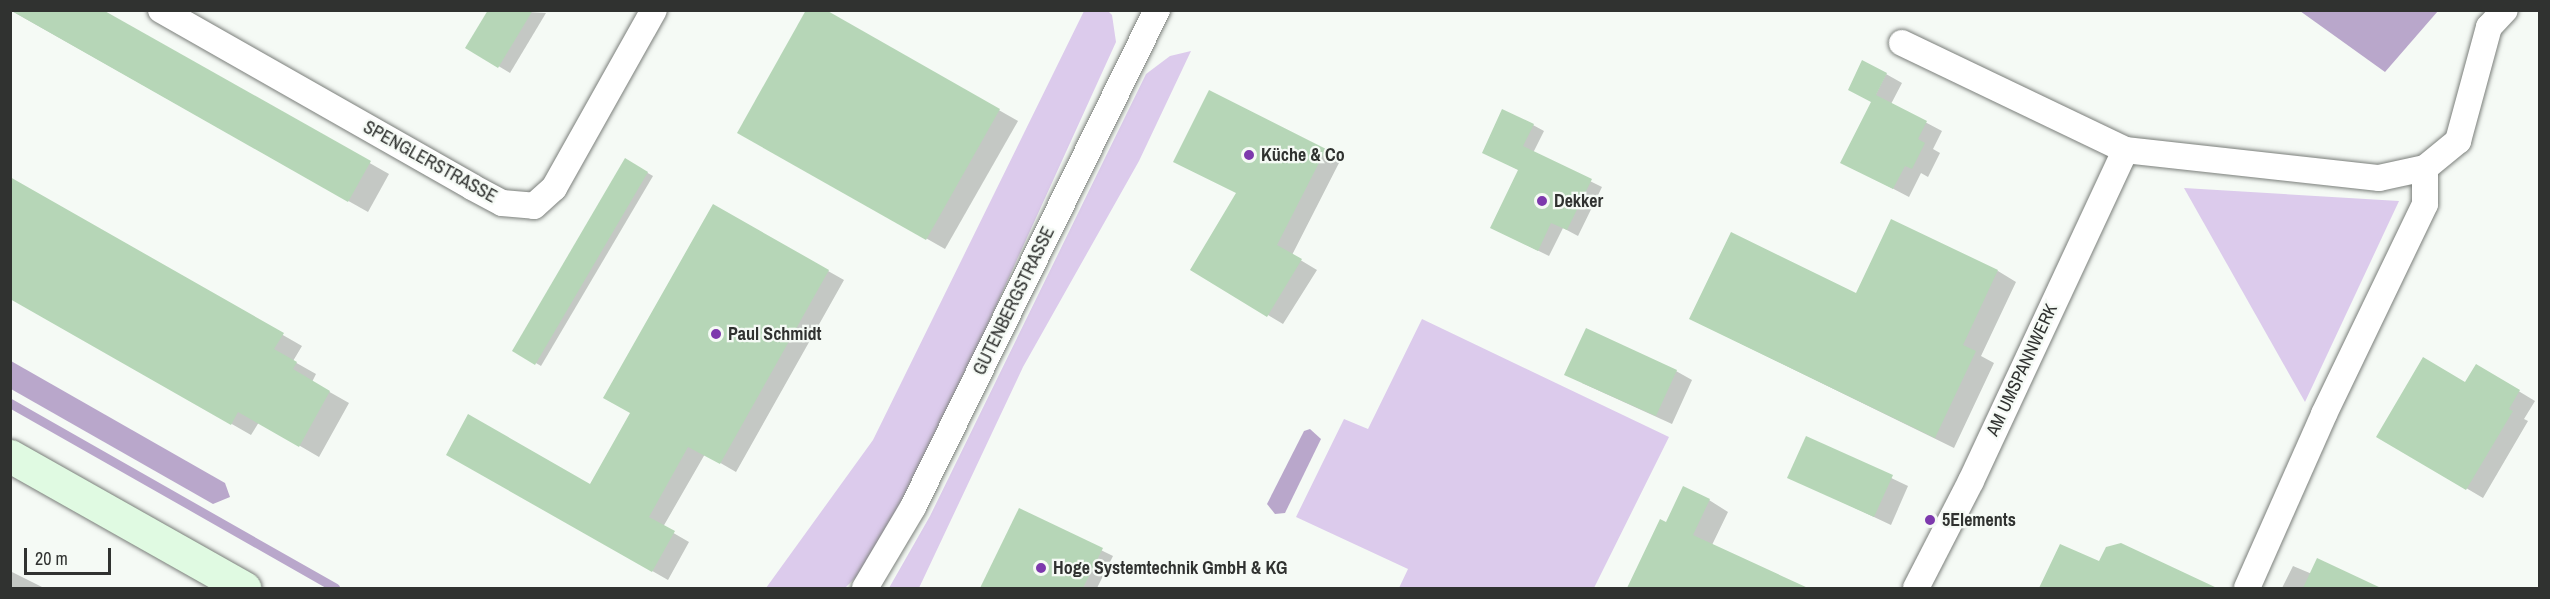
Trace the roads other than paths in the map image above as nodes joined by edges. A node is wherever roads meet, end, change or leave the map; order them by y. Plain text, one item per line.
1 (161, 10) edge
2 (654, 10) edge
3 (1156, 10) edge
4 (2505, 10) edge
5 (1902, 43) dead end
6 (2125, 150) junction
7 (2425, 168) junction
8 (10, 456) edge
9 (244, 588) edge
10 (865, 588) edge
11 (1916, 588) edge
12 (2247, 588) edge

1 - 2 street, SPENGLERSTRASSE
3 - 10 street, GUTENBERGSTRASSE
4 - 7 street
5 - 6 street
6 - 7 street
6 - 11 street, AM UMSPANNWERK
7 - 12 street
8 - 9 main road

